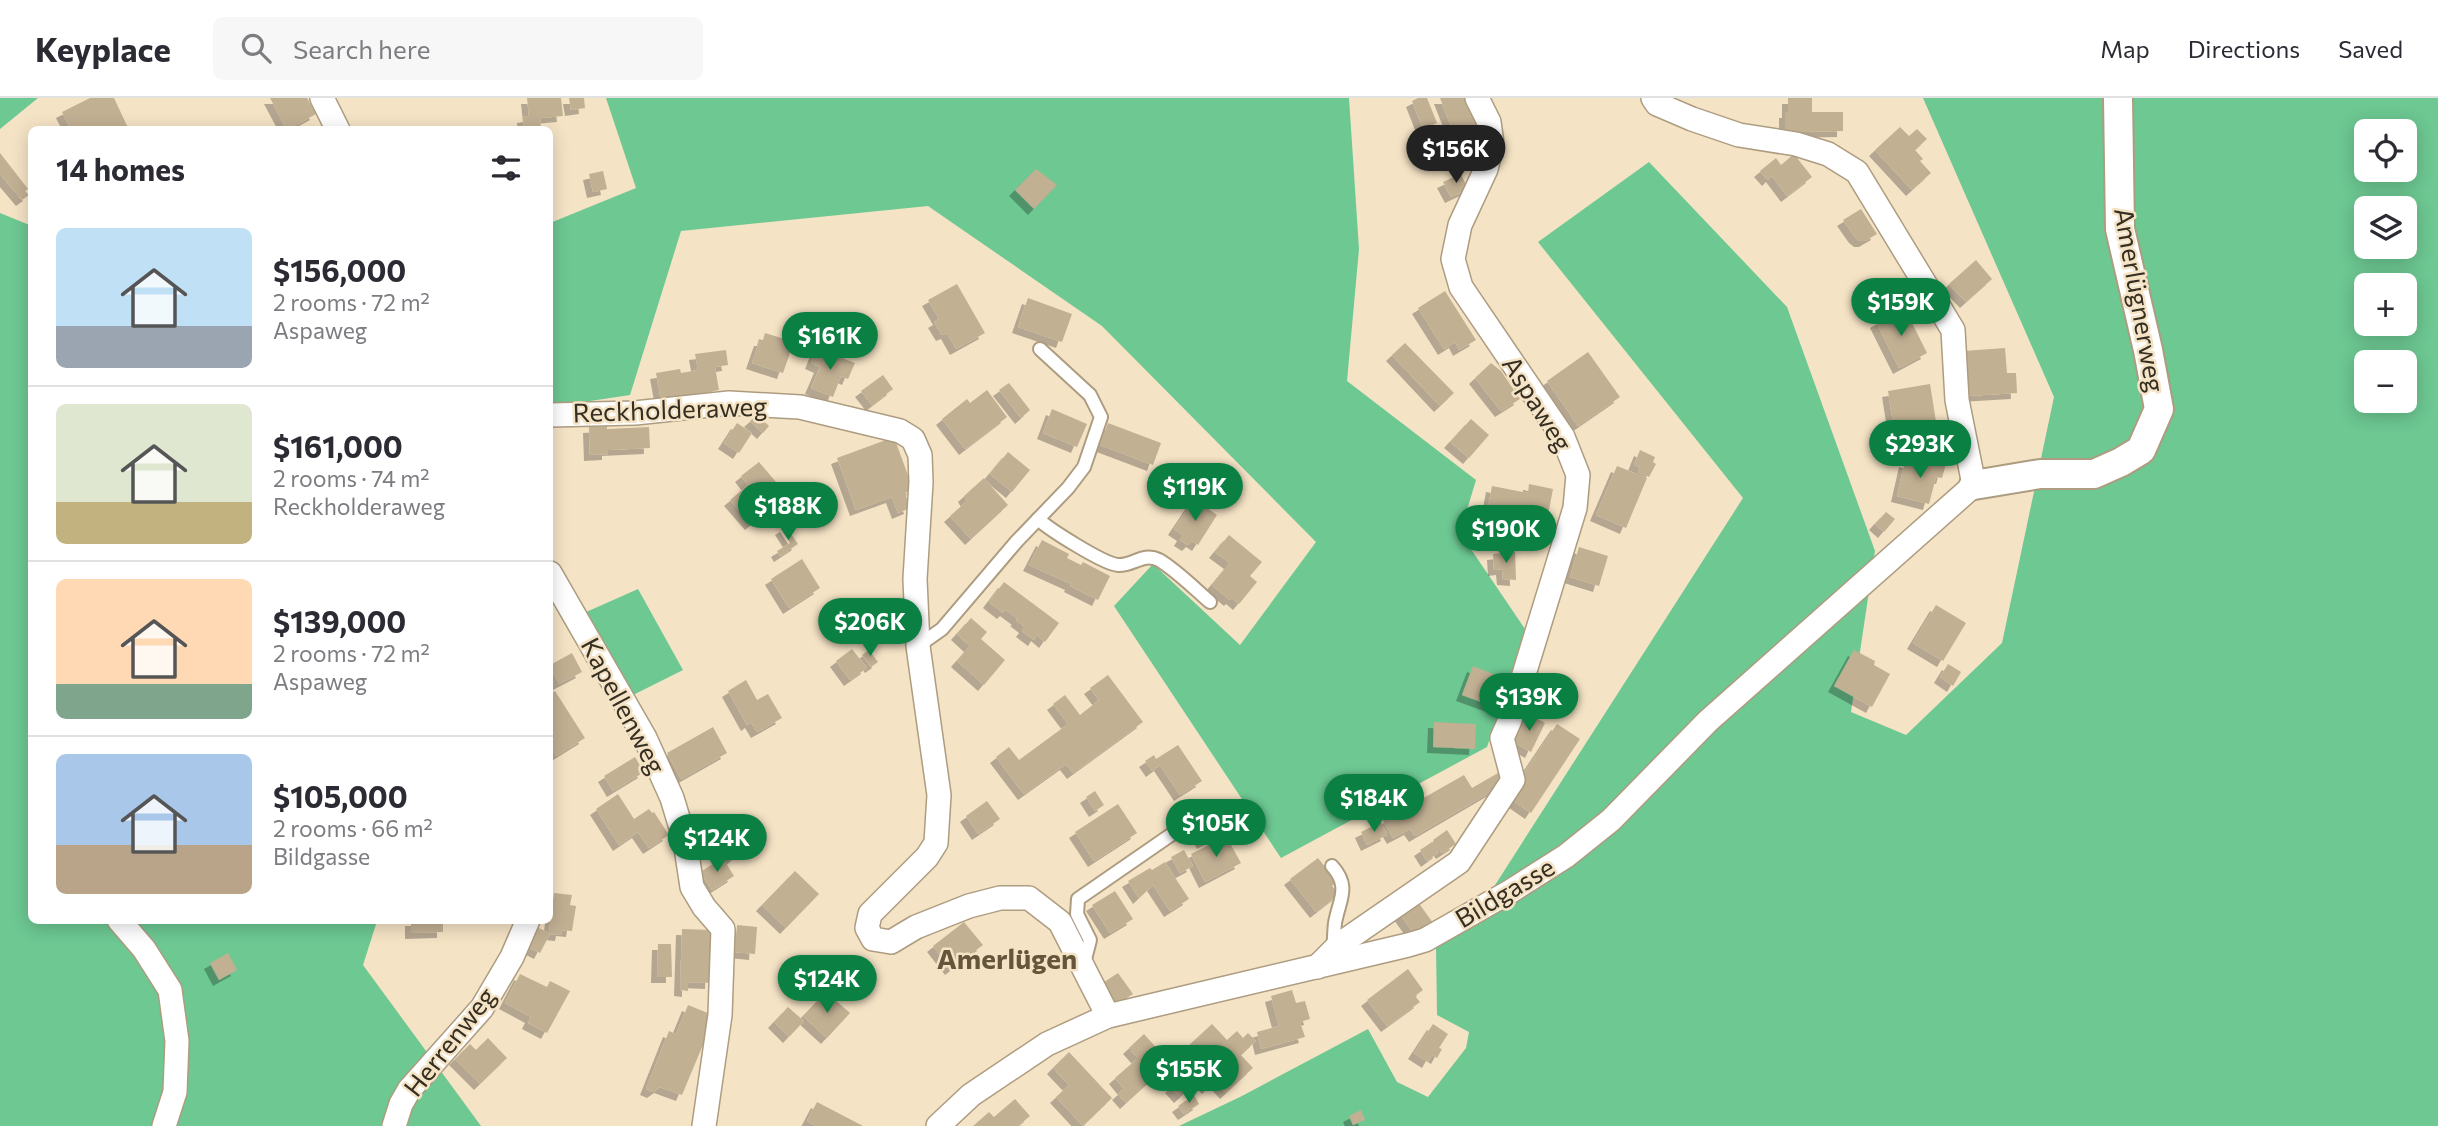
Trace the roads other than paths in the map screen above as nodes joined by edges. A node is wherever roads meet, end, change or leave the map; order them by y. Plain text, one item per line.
1 (322, 98) edge
2 (1477, 98) edge
3 (1653, 98) edge
4 (2118, 98) edge
5 (336, 126) edge
6 (1040, 349) dead end
7 (553, 415) edge
8 (1974, 485) junction
9 (1038, 519) junction
10 (553, 578) edge
11 (1210, 602) dead end
12 (918, 646) junction
13 (1200, 814) dead end
14 (1332, 866) dead end
15 (122, 924) edge
16 (525, 924) edge
17 (1325, 959) junction
18 (1083, 967) junction
19 (1108, 1016) junction
20 (164, 1126) edge
21 (394, 1126) edge
22 (704, 1126) edge
23 (938, 1126) edge

1 - 5 street
2 - 17 street, Aspaweg
3 - 8 street
4 - 8 street, Amerlügnerweg
6 - 9 lane
7 - 12 street, Reckholderaweg
8 - 17 street, Bildgasse
9 - 11 lane
9 - 12 lane
10 - 22 street, Kapellenweg
12 - 18 street, Reckholderaweg
13 - 18 lane
14 - 17 lane
15 - 20 street
16 - 21 street, Herrenweg
17 - 19 street, Bildgasse
18 - 19 street, Reckholderaweg
19 - 23 street, Bildgasse

